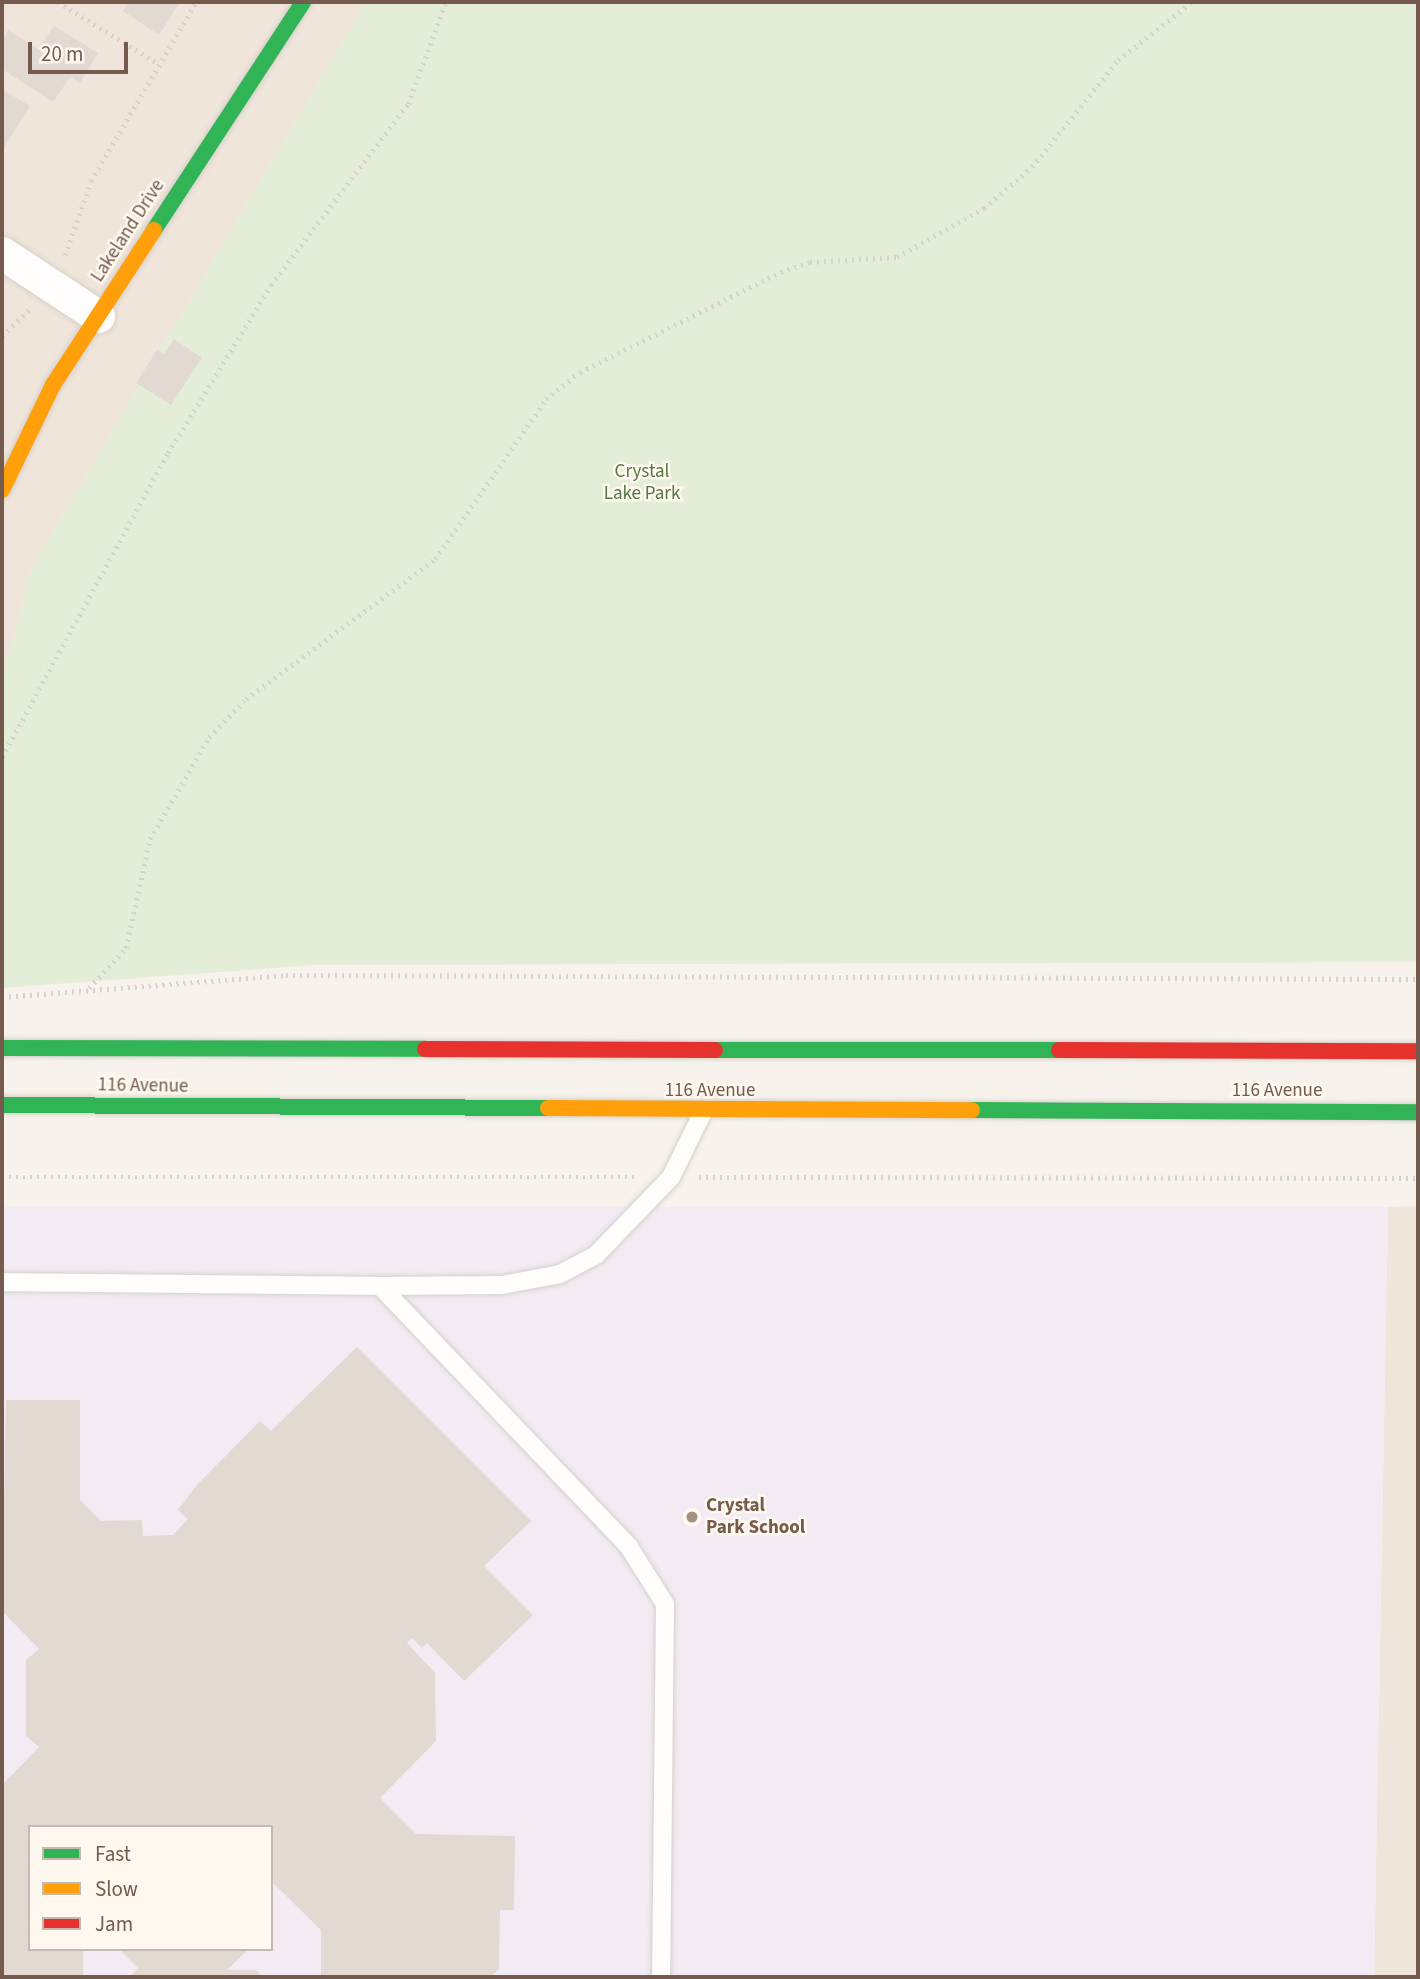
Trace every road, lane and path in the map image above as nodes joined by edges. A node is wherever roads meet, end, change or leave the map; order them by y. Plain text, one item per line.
1 (58, 2) edge
2 (195, 2) edge
3 (303, 2) edge
4 (446, 2) edge
5 (1192, 2) edge
6 (156, 62) junction
7 (2, 253) edge
8 (47, 282) junction
9 (97, 316) junction
10 (2, 336) edge
11 (2, 490) edge
12 (2, 757) edge
13 (1418, 979) edge
14 (89, 988) junction
15 (2, 997) edge
16 (2, 1048) edge
17 (1418, 1051) edge
18 (2, 1105) edge
19 (703, 1112) junction
20 (1418, 1112) edge
21 (2, 1177) edge
22 (671, 1177) junction
23 (1418, 1178) edge
24 (2, 1282) edge
25 (380, 1286) junction
26 (661, 1977) edge

1 - 6 path
2 - 6 path
3 - 9 main road, Lakeland Drive
4 - 12 path
5 - 14 path
6 - 8 path
7 - 8 street
8 - 9 street
8 - 10 path
9 - 11 main road, Lakeland Drive
13 - 14 path
14 - 15 path
16 - 17 main road, 116 Avenue
18 - 19 main road, 116 Avenue
19 - 20 main road, 116 Avenue
19 - 22 lane
21 - 22 path
22 - 23 path
22 - 25 lane
24 - 25 lane
25 - 26 lane

